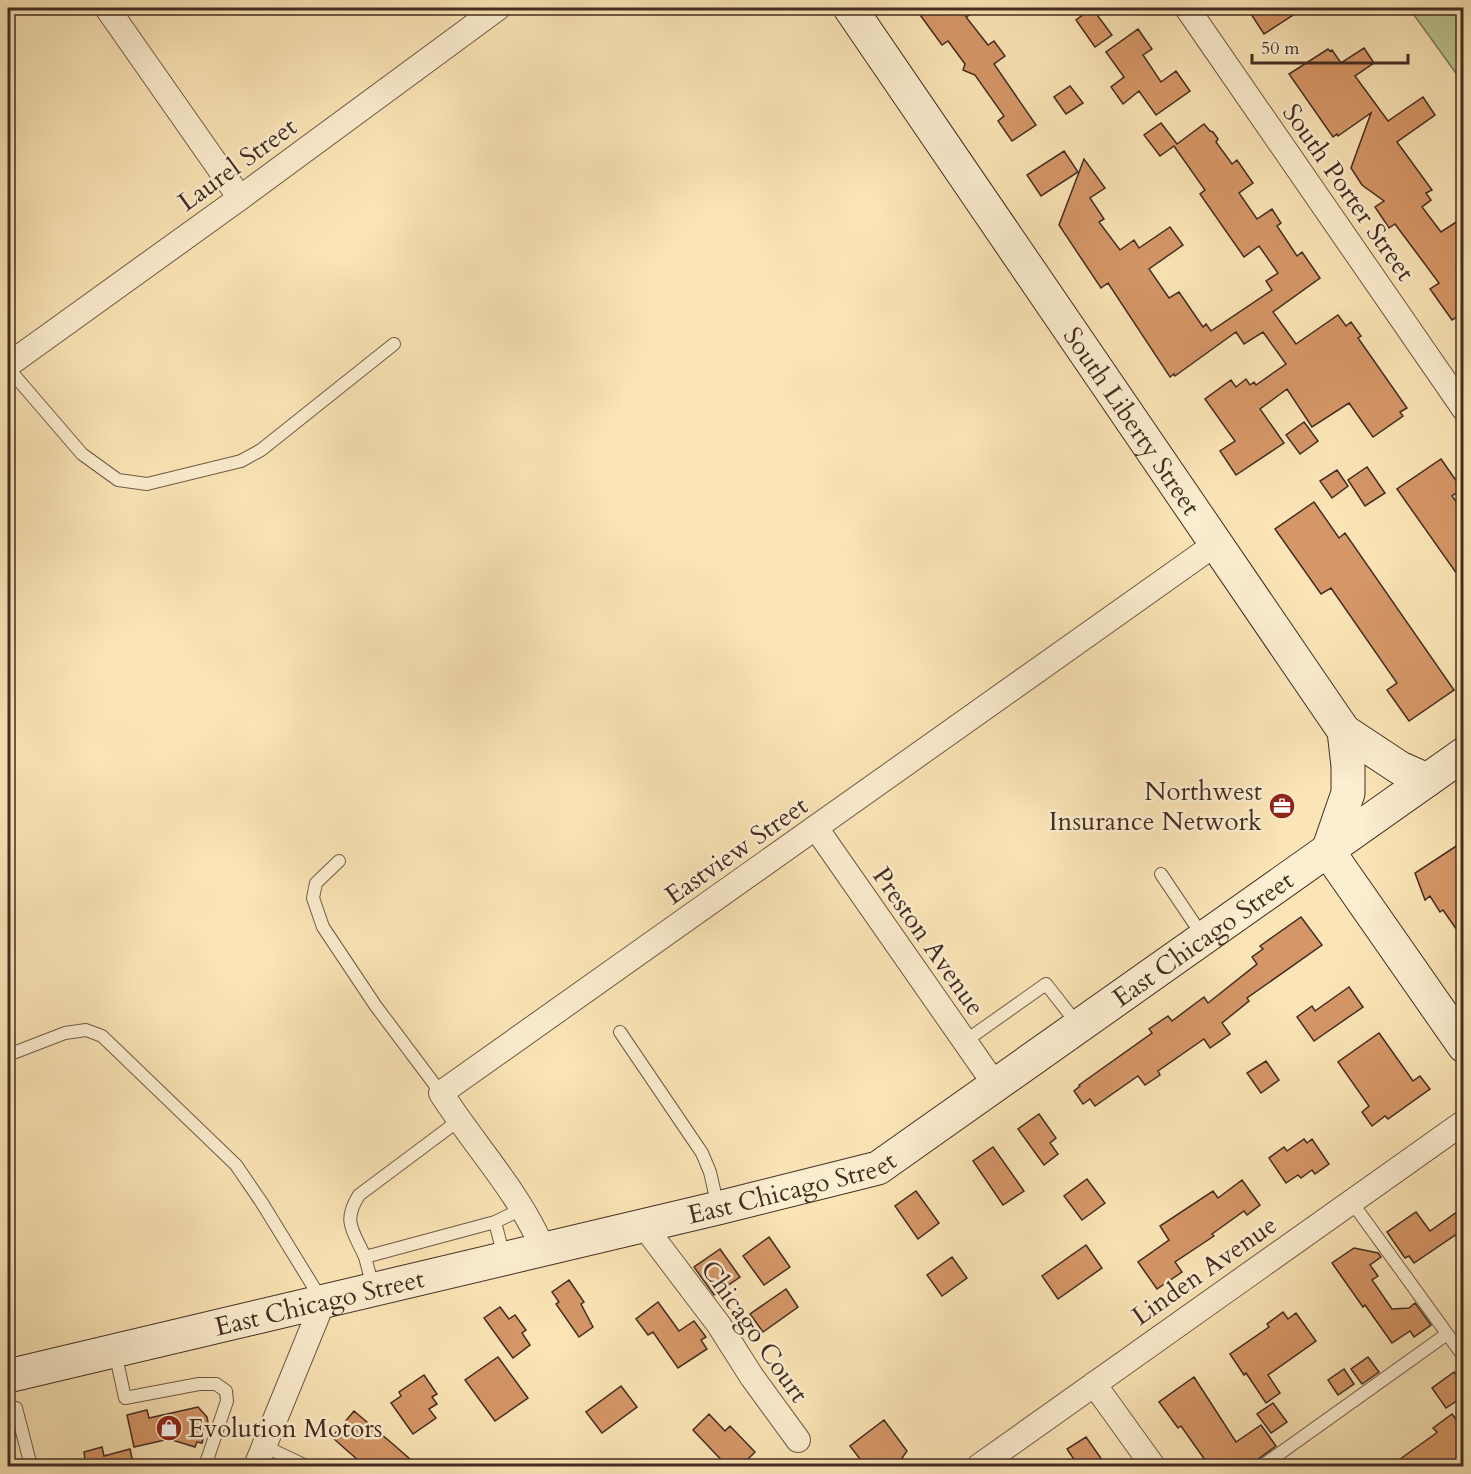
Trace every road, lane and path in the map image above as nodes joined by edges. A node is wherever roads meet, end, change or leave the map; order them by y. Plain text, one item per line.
1 (107, 8) edge
2 (850, 8) edge
3 (1187, 8) edge
4 (493, 9) edge
5 (240, 198) junction
6 (394, 344) dead end
7 (8, 366) edge
8 (1464, 409) edge
9 (1217, 543) junction
10 (1344, 731) junction
11 (1464, 754) edge
12 (1427, 780) junction
13 (816, 828) junction
14 (1328, 851) junction
15 (339, 861) dead end
16 (1161, 874) dead end
17 (1204, 939) junction
18 (1080, 1027) junction
19 (620, 1032) dead end
20 (964, 1042) junction
21 (1464, 1046) edge
22 (8, 1055) edge
23 (996, 1086) junction
24 (441, 1093) junction
25 (458, 1121) junction
26 (1464, 1122) edge
27 (1351, 1201) junction
28 (718, 1208) junction
29 (522, 1209) junction
30 (495, 1222) junction
31 (644, 1226) junction
32 (543, 1249) junction
33 (365, 1257) junction
34 (504, 1258) junction
35 (374, 1289) junction
36 (323, 1302) junction
37 (1447, 1334) junction
38 (114, 1352) junction
39 (1464, 1357) edge
40 (8, 1376) edge
41 (1094, 1384) junction
42 (16, 1408) dead end
43 (798, 1440) dead end
44 (261, 1456) edge
45 (31, 1467) edge
46 (205, 1467) edge
47 (306, 1467) edge
48 (978, 1467) edge
49 (1153, 1467) edge
50 (1262, 1467) edge

1 - 5 street
2 - 9 main road, South Liberty Street
3 - 8 street, South Porter Street
4 - 5 street, Laurel Street
5 - 7 street, Laurel Street
6 - 7 lane
9 - 10 main road, South Liberty Street
9 - 13 street, Eastview Street
10 - 12 main road
10 - 14 main road, South Liberty Street
11 - 12 main road, East Chicago Street
12 - 14 main road, East Chicago Street
13 - 20 street, Preston Avenue
13 - 24 street, Eastview Street
14 - 17 main road, East Chicago Street
14 - 21 main road
15 - 24 lane
16 - 17 lane
17 - 18 main road, East Chicago Street
18 - 20 lane
18 - 23 main road, East Chicago Street
19 - 28 lane
20 - 23 street, Preston Avenue
22 - 36 lane
23 - 28 main road, East Chicago Street
24 - 25 street
25 - 29 street
25 - 33 lane
26 - 27 street, Linden Avenue
27 - 37 lane
27 - 41 street, Linden Avenue
28 - 31 main road, East Chicago Street
29 - 30 lane
29 - 32 street
30 - 33 lane
30 - 34 lane
31 - 32 main road, East Chicago Street
31 - 43 street, Chicago Court
32 - 34 main road, East Chicago Street
33 - 35 lane
34 - 35 main road, East Chicago Street
35 - 36 main road, East Chicago Street
36 - 38 main road, East Chicago Street
36 - 44 street
37 - 39 lane
37 - 50 lane
38 - 40 main road, East Chicago Street
38 - 46 lane
41 - 48 street, Linden Avenue
41 - 49 street
42 - 45 lane
44 - 47 lane

